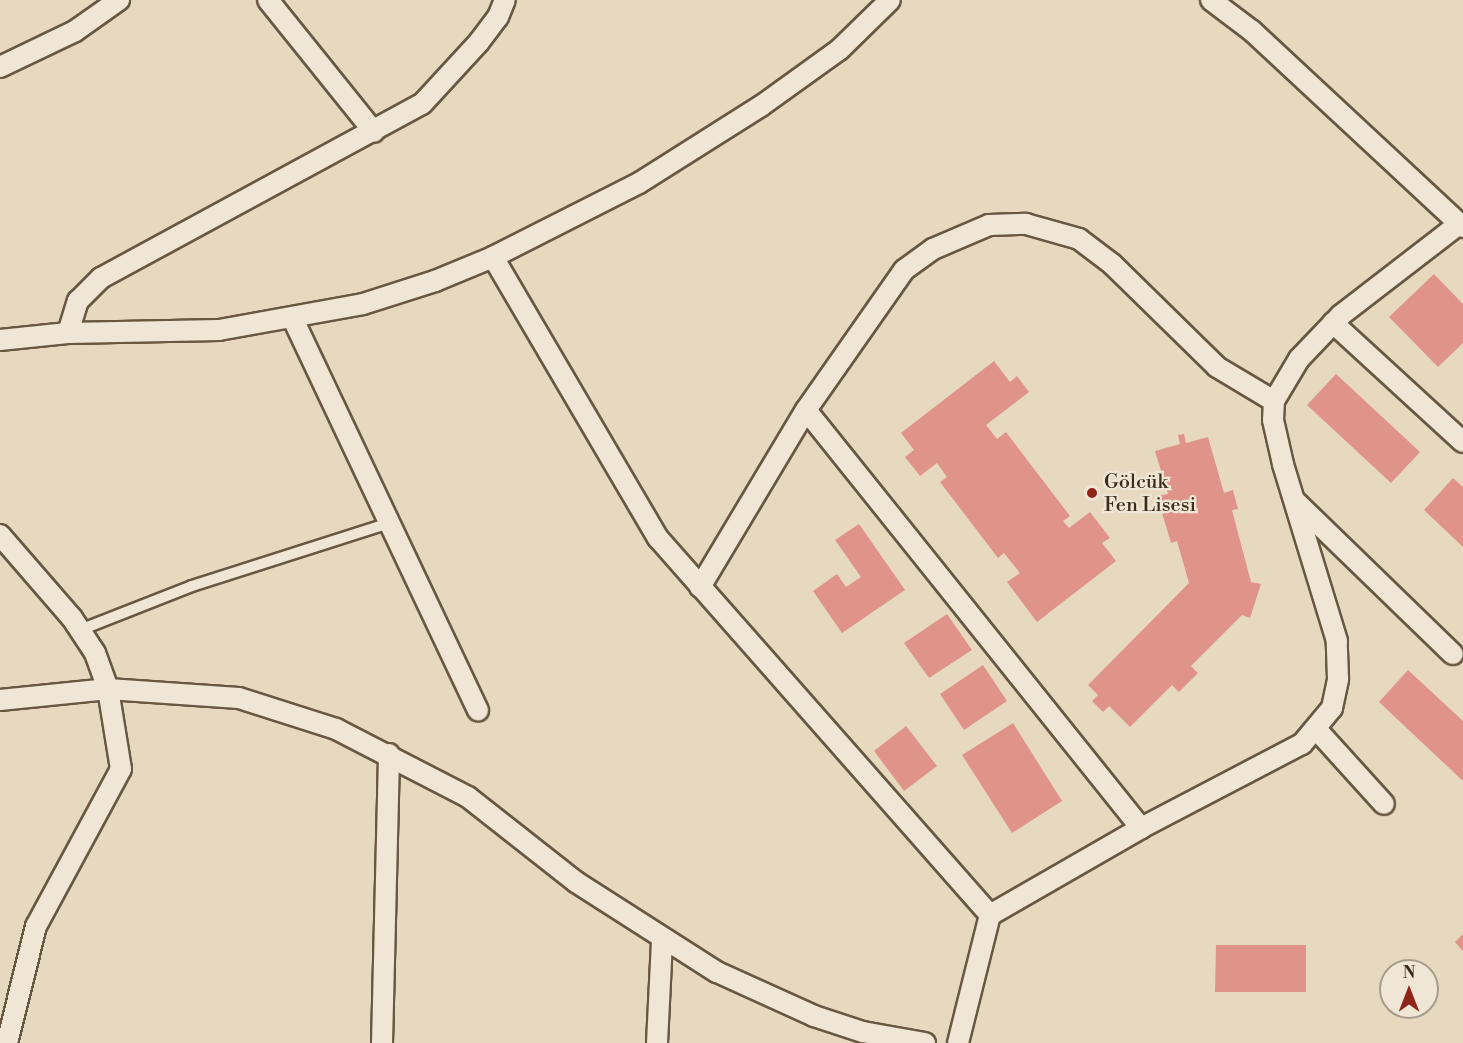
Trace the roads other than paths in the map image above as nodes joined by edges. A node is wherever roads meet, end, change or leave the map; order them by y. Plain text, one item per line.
1 (119, 0) edge
2 (268, 0) edge
3 (505, 0) edge
4 (890, 0) edge
5 (1212, 0) edge
6 (0, 67) edge
7 (374, 132) junction
8 (1461, 226) edge
9 (492, 257) junction
10 (293, 319) junction
11 (1333, 323) junction
12 (68, 333) junction
13 (0, 340) edge
14 (1274, 401) junction
15 (806, 410) junction
16 (1463, 442) edge
17 (1295, 501) junction
18 (389, 523) junction
19 (0, 535) edge
20 (700, 587) junction
21 (80, 630) junction
22 (1453, 654) dead end
23 (108, 690) junction
24 (0, 700) edge
25 (478, 711) dead end
26 (1316, 729) junction
27 (389, 754) junction
28 (1384, 804) dead end
29 (1142, 828) junction
30 (990, 915) junction
31 (662, 941) junction
32 (8, 1043) edge
33 (382, 1043) edge
34 (657, 1043) edge
35 (925, 1043) edge
36 (958, 1043) edge

1 - 6 street
2 - 7 street
3 - 7 street
4 - 9 street
5 - 8 street
7 - 12 street
8 - 11 street
9 - 10 street
9 - 20 street
10 - 12 street
10 - 18 street
11 - 14 street
11 - 16 street
12 - 13 street
14 - 15 street
14 - 17 street
15 - 20 street
15 - 29 street
17 - 22 street
17 - 26 street
18 - 21 lane
18 - 25 street
19 - 21 street
20 - 30 street
21 - 23 street
23 - 24 street
23 - 27 street
23 - 32 street
26 - 28 street
26 - 29 street
27 - 31 street
27 - 33 street
29 - 30 street
30 - 36 street
31 - 34 street
31 - 35 street

